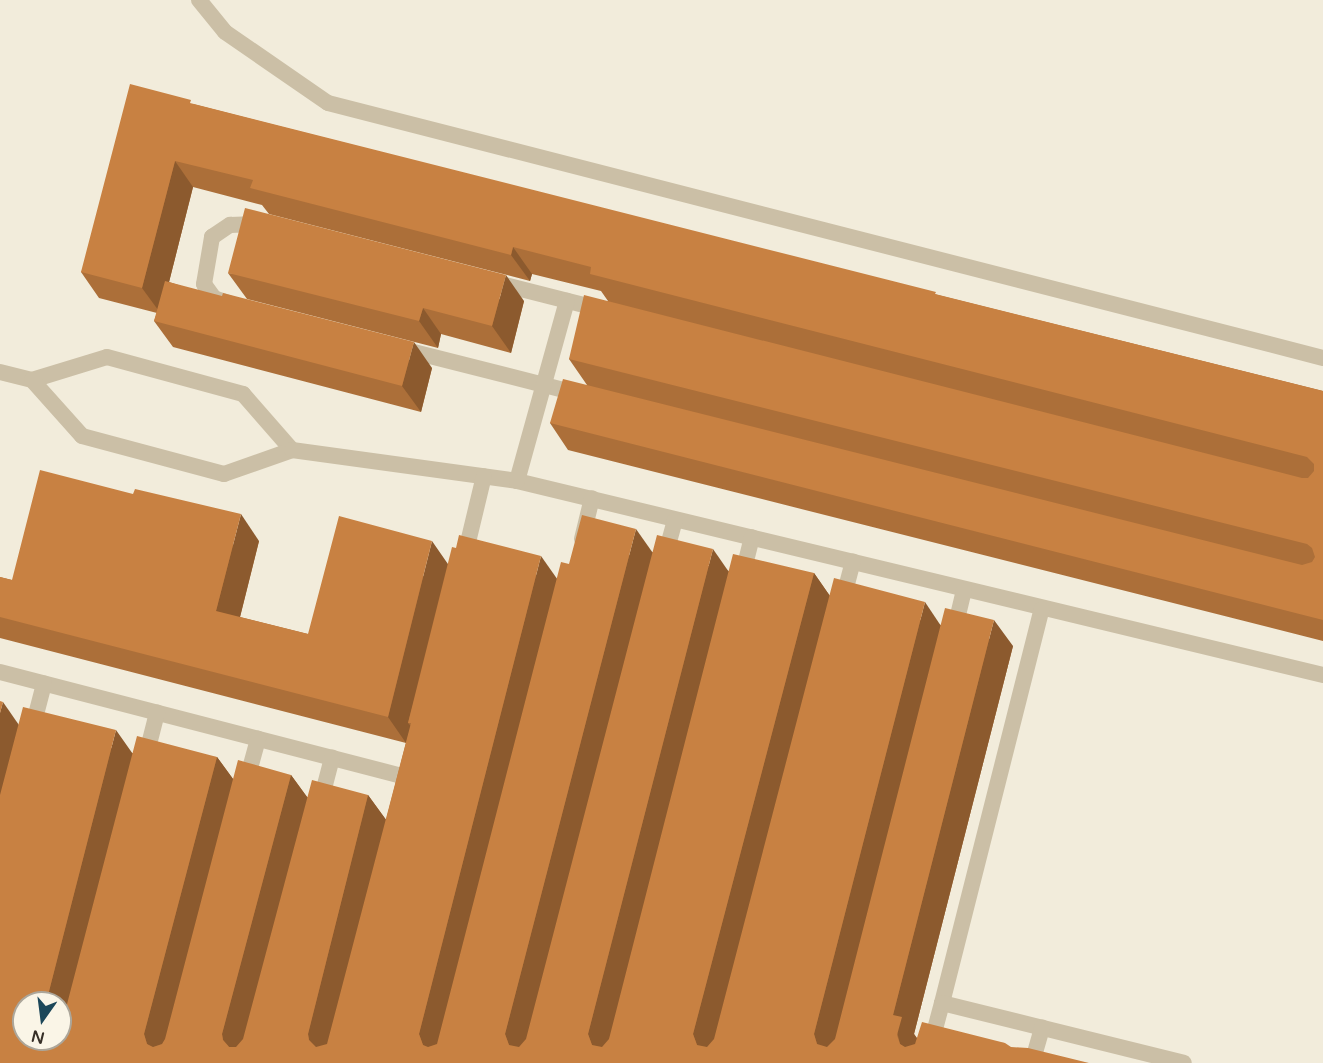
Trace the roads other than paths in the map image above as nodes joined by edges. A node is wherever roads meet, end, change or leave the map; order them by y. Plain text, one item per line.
1 (199, 0) edge
2 (275, 227) edge
3 (477, 278) edge
4 (567, 301) junction
5 (249, 310) edge
6 (626, 316) edge
7 (385, 345) edge
8 (1323, 358) edge
9 (0, 372) edge
10 (32, 380) junction
11 (544, 385) junction
12 (591, 397) edge
13 (292, 450) junction
14 (484, 476) junction
15 (517, 481) junction
16 (592, 498) junction
17 (675, 520) junction
18 (752, 537) junction
19 (578, 556) edge
20 (853, 561) junction
21 (660, 578) edge
22 (459, 580) edge
23 (964, 590) junction
24 (737, 594) edge
25 (1042, 609) junction
26 (838, 618) edge
27 (950, 648) edge
28 (0, 672) edge
29 (1323, 675) edge
30 (44, 684) junction
31 (157, 713) junction
32 (258, 739) junction
33 (26, 750) edge
34 (332, 758) junction
35 (410, 778) edge
36 (140, 780) edge
37 (243, 796) edge
38 (314, 826) edge
39 (942, 1003) junction
40 (1042, 1028) junction
41 (1142, 1058) edge
42 (926, 1063) edge
43 (1032, 1063) edge
44 (1184, 1063) edge

1 - 8 lane
2 - 5 lane
3 - 4 lane
4 - 6 lane
4 - 11 lane
7 - 11 lane
9 - 10 lane
10 - 13 lane
10 - 13 lane
11 - 12 lane
11 - 15 lane
13 - 14 lane
14 - 15 lane
14 - 22 lane
15 - 16 lane
16 - 17 lane
16 - 19 lane
17 - 18 lane
17 - 21 lane
18 - 20 lane
18 - 24 lane
20 - 23 lane
20 - 26 lane
23 - 25 lane
23 - 27 lane
25 - 29 lane
25 - 39 lane
28 - 30 lane
30 - 31 lane
30 - 33 lane
31 - 32 lane
31 - 36 lane
32 - 34 lane
32 - 37 lane
34 - 35 lane
34 - 38 lane
39 - 40 lane
39 - 42 lane
40 - 41 lane
40 - 43 lane
41 - 44 lane

